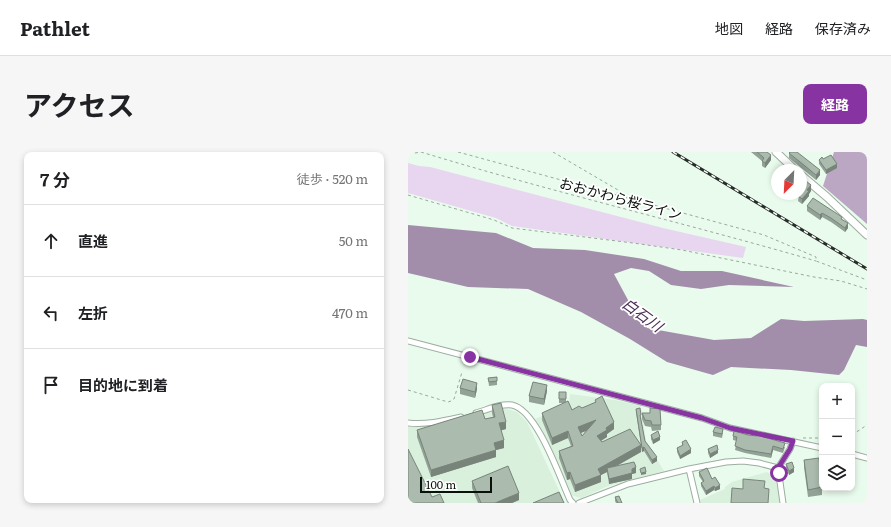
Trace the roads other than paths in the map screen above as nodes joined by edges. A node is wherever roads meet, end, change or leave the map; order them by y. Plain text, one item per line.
1 (776, 152) edge
2 (789, 164) edge
3 (807, 180) edge
4 (867, 235) edge
5 (408, 341) edge
6 (408, 423) edge
7 (793, 441) junction
8 (819, 447) edge
9 (855, 455) edge
10 (867, 458) edge
11 (778, 468) junction
12 (689, 469) junction
13 (573, 503) edge
14 (579, 503) edge
15 (697, 503) edge
16 (784, 503) edge

1 - 2 main road
3 - 4 main road
5 - 7 street
6 - 13 street
7 - 8 street
7 - 11 street
9 - 10 street
11 - 12 street
11 - 16 street
12 - 14 street
12 - 15 street

